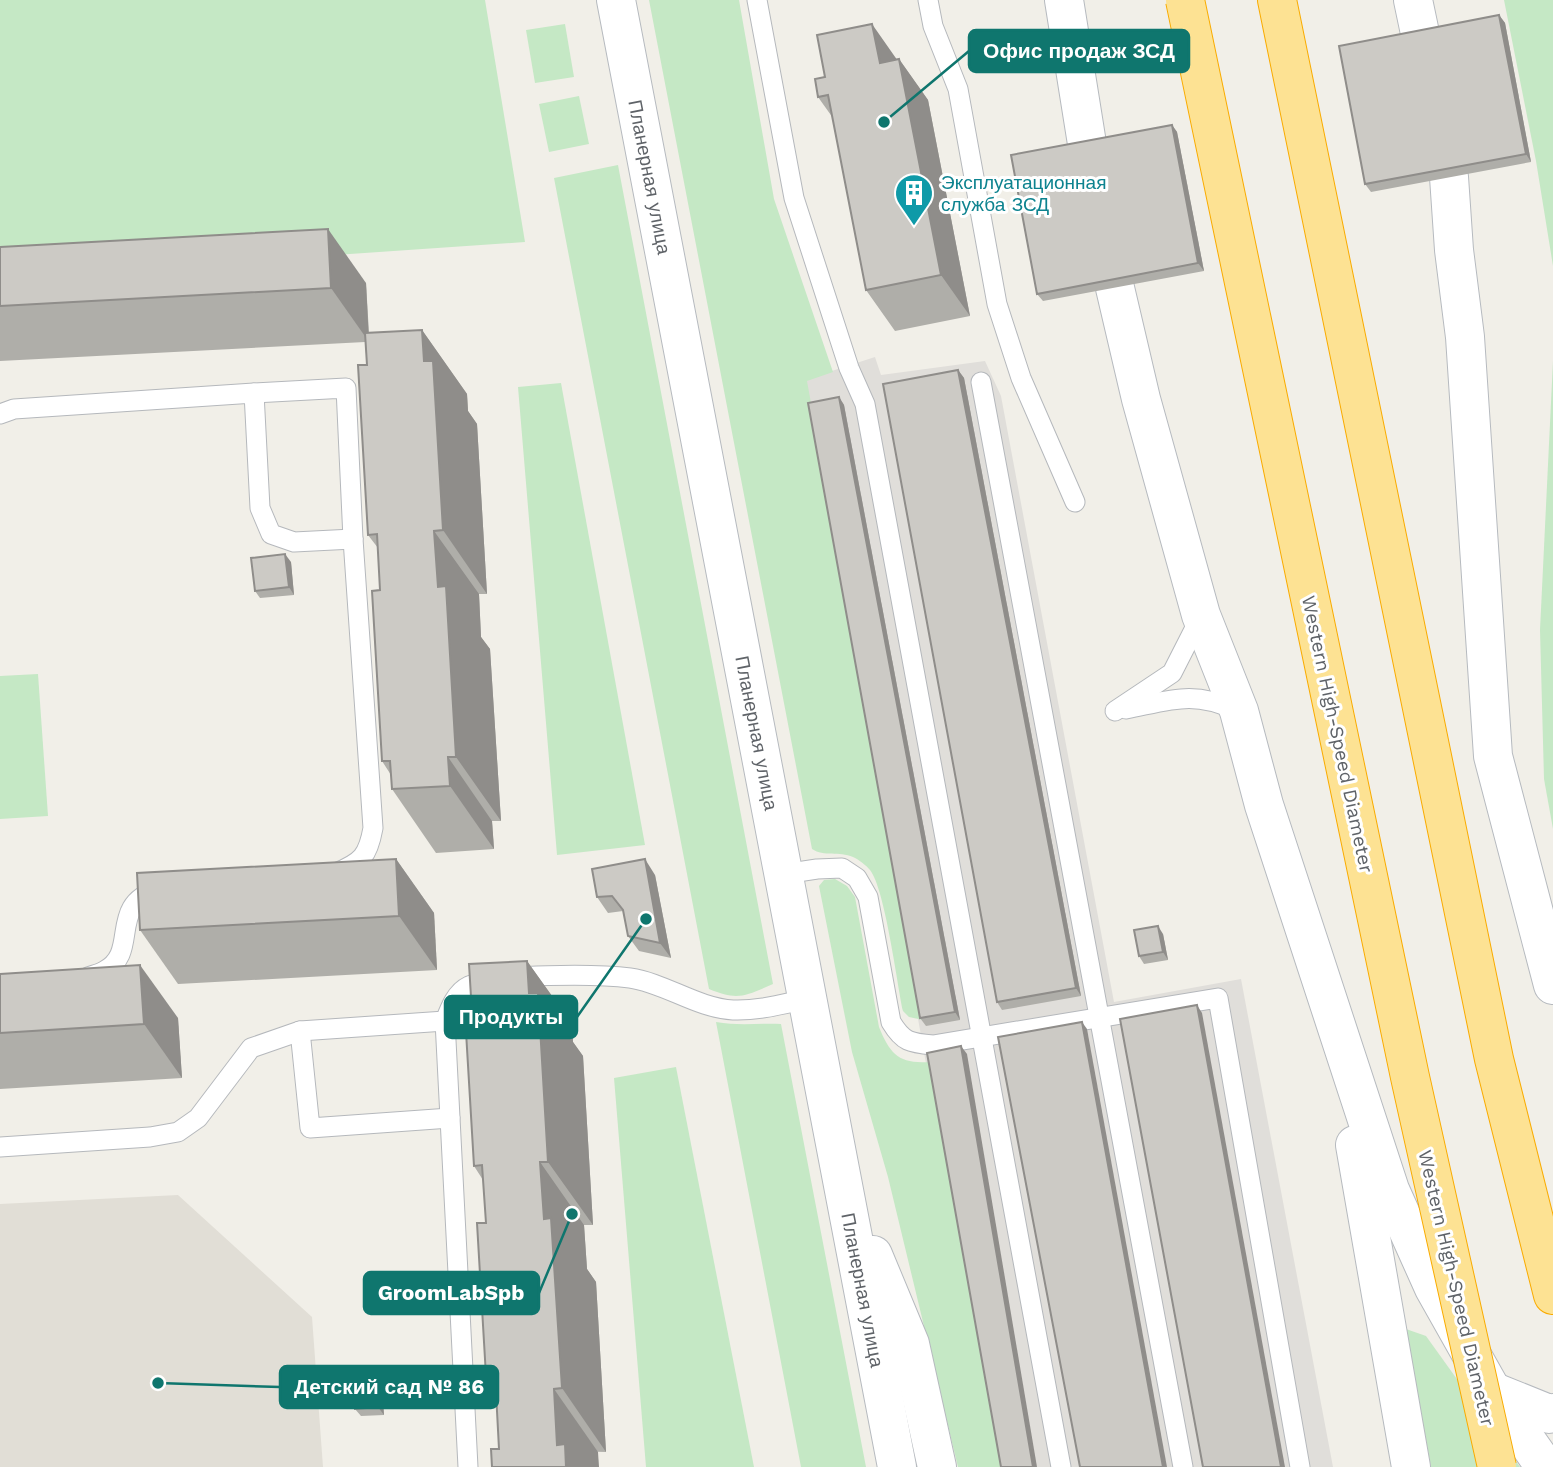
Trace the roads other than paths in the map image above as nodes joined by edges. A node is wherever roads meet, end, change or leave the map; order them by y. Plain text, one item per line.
1 (616, 0) edge
2 (757, 0) edge
3 (928, 0) edge
4 (1064, 0) edge
5 (1185, 0) edge
6 (1277, 0) edge
7 (1413, 0) edge
8 (1421, 38) edge
9 (1088, 150) edge
10 (1449, 177) edge
11 (1115, 288) edge
12 (981, 383) dead end
13 (254, 393) junction
14 (0, 414) edge
15 (1075, 502) dead end
16 (353, 540) junction
17 (1201, 615) junction
18 (1239, 711) junction
19 (322, 874) edge
20 (785, 874) junction
21 (178, 886) edge
22 (72, 979) edge
23 (1553, 985) edge
24 (807, 999) junction
25 (1098, 1018) junction
26 (445, 1021) junction
27 (1334, 1022) junction
28 (300, 1031) junction
29 (982, 1037) junction
30 (450, 1118) junction
31 (0, 1147) edge
32 (842, 1181) junction
33 (1553, 1295) edge
34 (1492, 1391) junction
35 (1553, 1412) edge
36 (468, 1467) edge
37 (897, 1467) edge
38 (937, 1467) edge
39 (1061, 1467) edge
40 (1183, 1467) edge
41 (1300, 1467) edge
42 (1411, 1467) edge
43 (1497, 1467) edge
44 (1545, 1467) edge

1 - 20 main road, Планерная улица
2 - 29 lane
3 - 15 lane
4 - 9 main road
5 - 43 highway, Western High-Speed Diameter, bridge
6 - 33 highway
7 - 8 main road
10 - 23 main road
11 - 17 main road
12 - 25 lane
13 - 14 lane
13 - 16 lane
13 - 16 lane
16 - 19 lane
17 - 18 main road
17 - 18 lane
18 - 27 main road
20 - 24 main road, Планерная улица
20 - 29 lane
21 - 22 lane
24 - 26 lane
24 - 32 main road, Планерная улица
25 - 29 lane
25 - 40 lane
25 - 41 lane
26 - 28 lane
26 - 30 lane
27 - 34 main road
27 - 42 main road
28 - 30 lane
28 - 31 lane
29 - 39 lane
30 - 36 lane
32 - 37 main road, Планерная улица
32 - 38 main road
34 - 35 main road
34 - 44 main road

